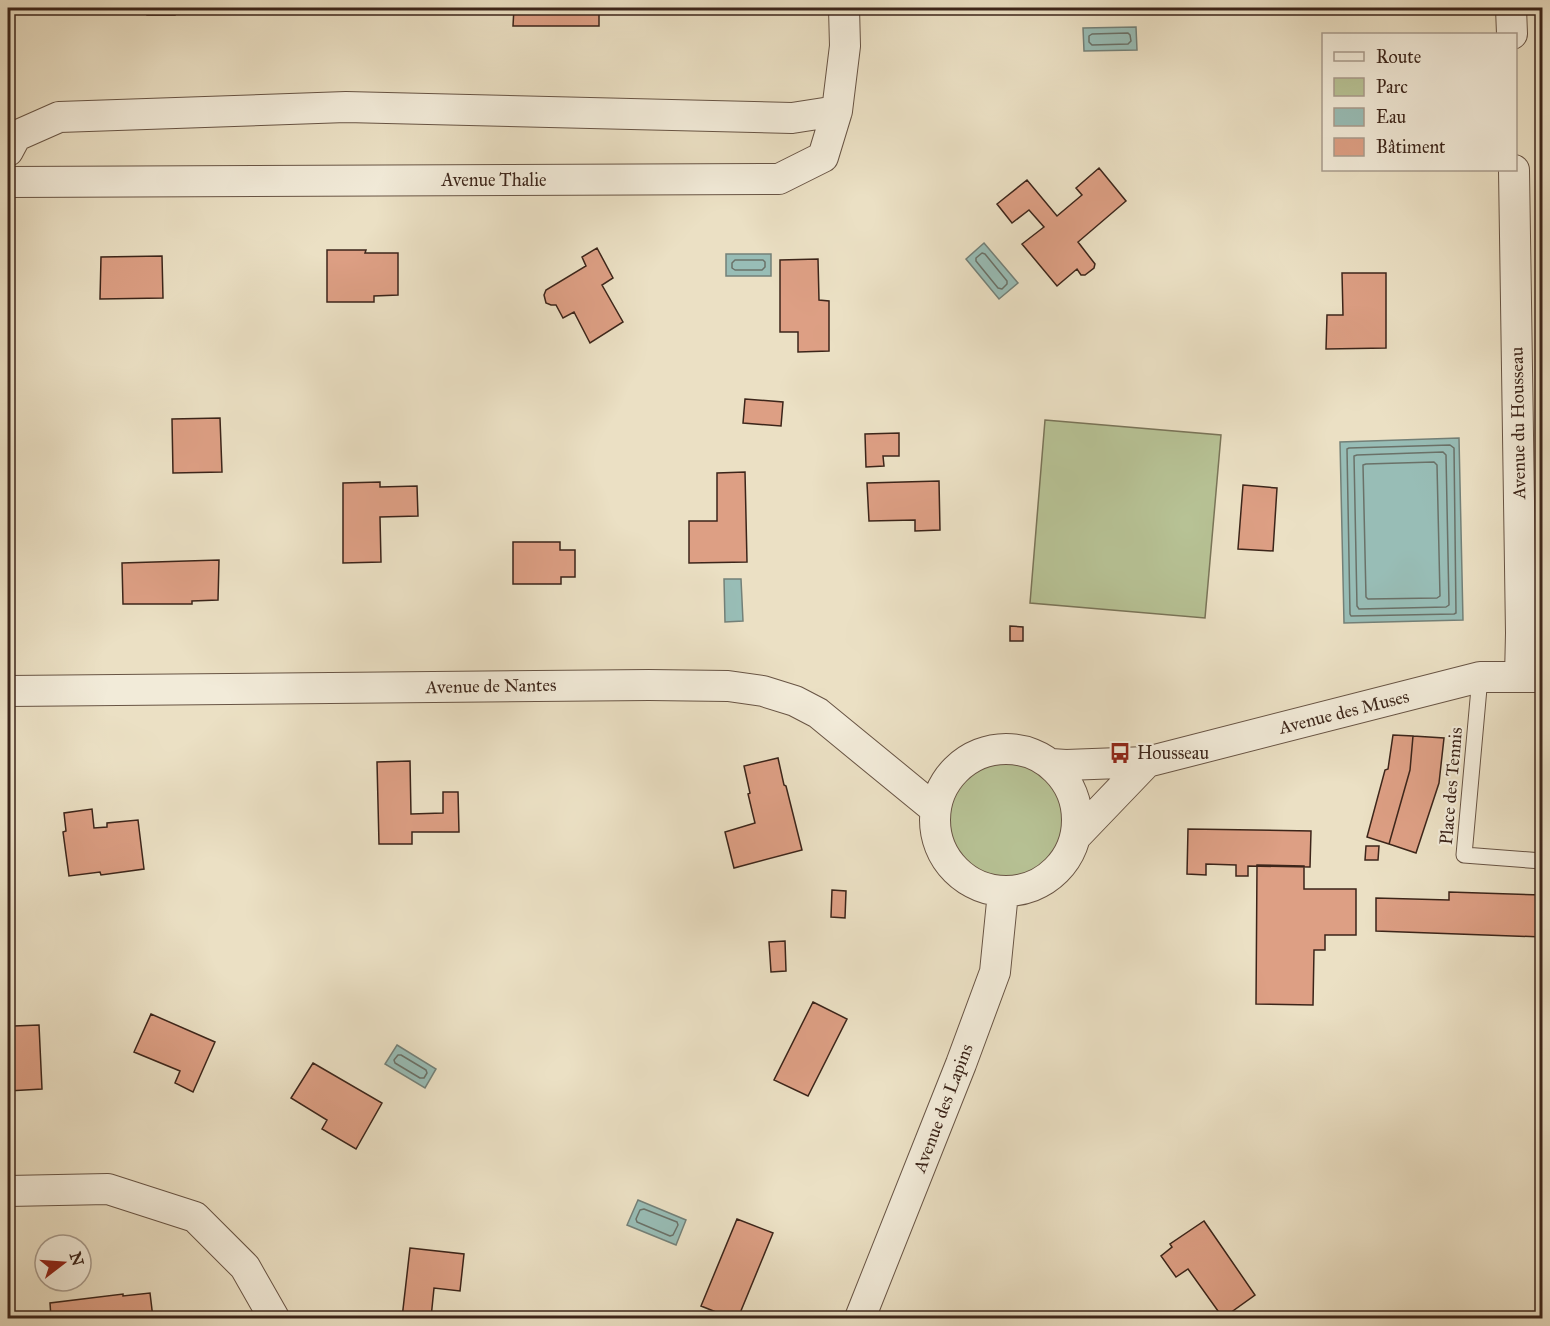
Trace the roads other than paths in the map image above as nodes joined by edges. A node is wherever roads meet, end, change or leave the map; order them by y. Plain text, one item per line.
1 (844, 8) edge
2 (1511, 8) edge
3 (1512, 33) edge
4 (837, 111) junction
5 (8, 151) edge
6 (1514, 171) edge
7 (8, 182) edge
8 (1480, 677) junction
9 (1531, 677) edge
10 (8, 691) edge
11 (1147, 762) junction
12 (1051, 764) junction
13 (935, 809) junction
14 (1076, 836) junction
15 (1542, 861) edge
16 (1003, 892) junction
17 (8, 1191) edge
18 (274, 1318) edge
19 (860, 1318) edge

1 - 4 street, Avenue Thalie
2 - 3 street
4 - 5 street
4 - 7 street, Avenue Thalie
6 - 9 street, Avenue du Housseau
8 - 9 street, Avenue des Muses
8 - 11 street, Avenue des Muses
8 - 15 lane, Place des Tennis
10 - 13 street, Avenue de Nantes
11 - 12 street, Avenue des Muses
11 - 14 street
12 - 13 street
12 - 14 street
13 - 16 street
14 - 16 street
16 - 19 street, Avenue des Lapins
17 - 18 street

